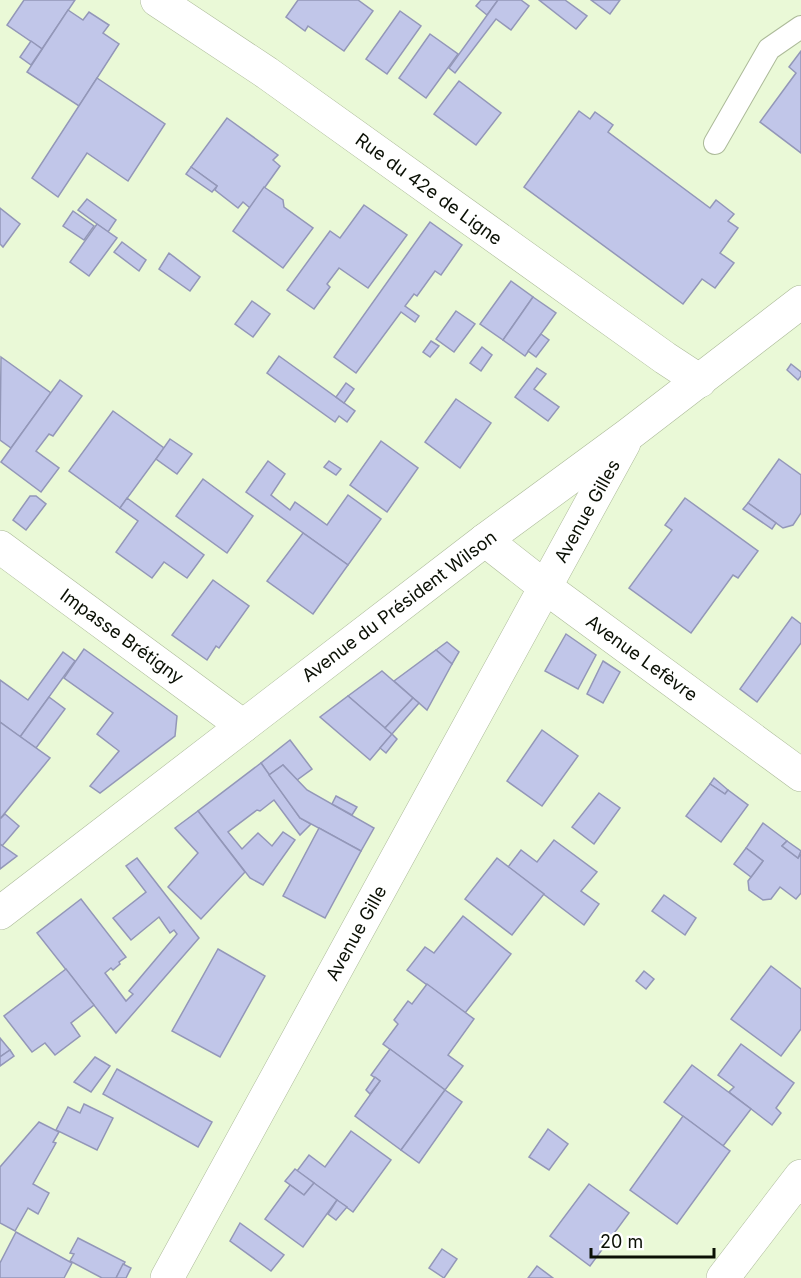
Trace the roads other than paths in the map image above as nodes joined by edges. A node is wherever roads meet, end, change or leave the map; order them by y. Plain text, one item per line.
1 (157, 0) edge
2 (801, 27) edge
3 (715, 143) dead end
4 (801, 302) edge
5 (700, 381) junction
6 (628, 435) junction
7 (485, 540) junction
8 (0, 547) edge
9 (545, 587) junction
10 (243, 726) junction
11 (801, 775) edge
12 (0, 913) edge
13 (801, 1176) edge
14 (167, 1278) edge
15 (723, 1278) edge

1 - 5 street, Rue du 42e de Ligne
2 - 3 lane
4 - 5 street, Avenue du Président Wilson
5 - 6 street, Avenue du Président Wilson
6 - 7 street, Avenue du Président Wilson
6 - 9 street, Avenue Gilles
7 - 9 street, Avenue Lefèvre
7 - 10 street, Avenue du Président Wilson
8 - 10 street, Impasse Brétigny
9 - 11 street, Avenue Lefèvre
9 - 14 street, Avenue Gille
10 - 12 street, Avenue du Président Wilson
13 - 15 street

